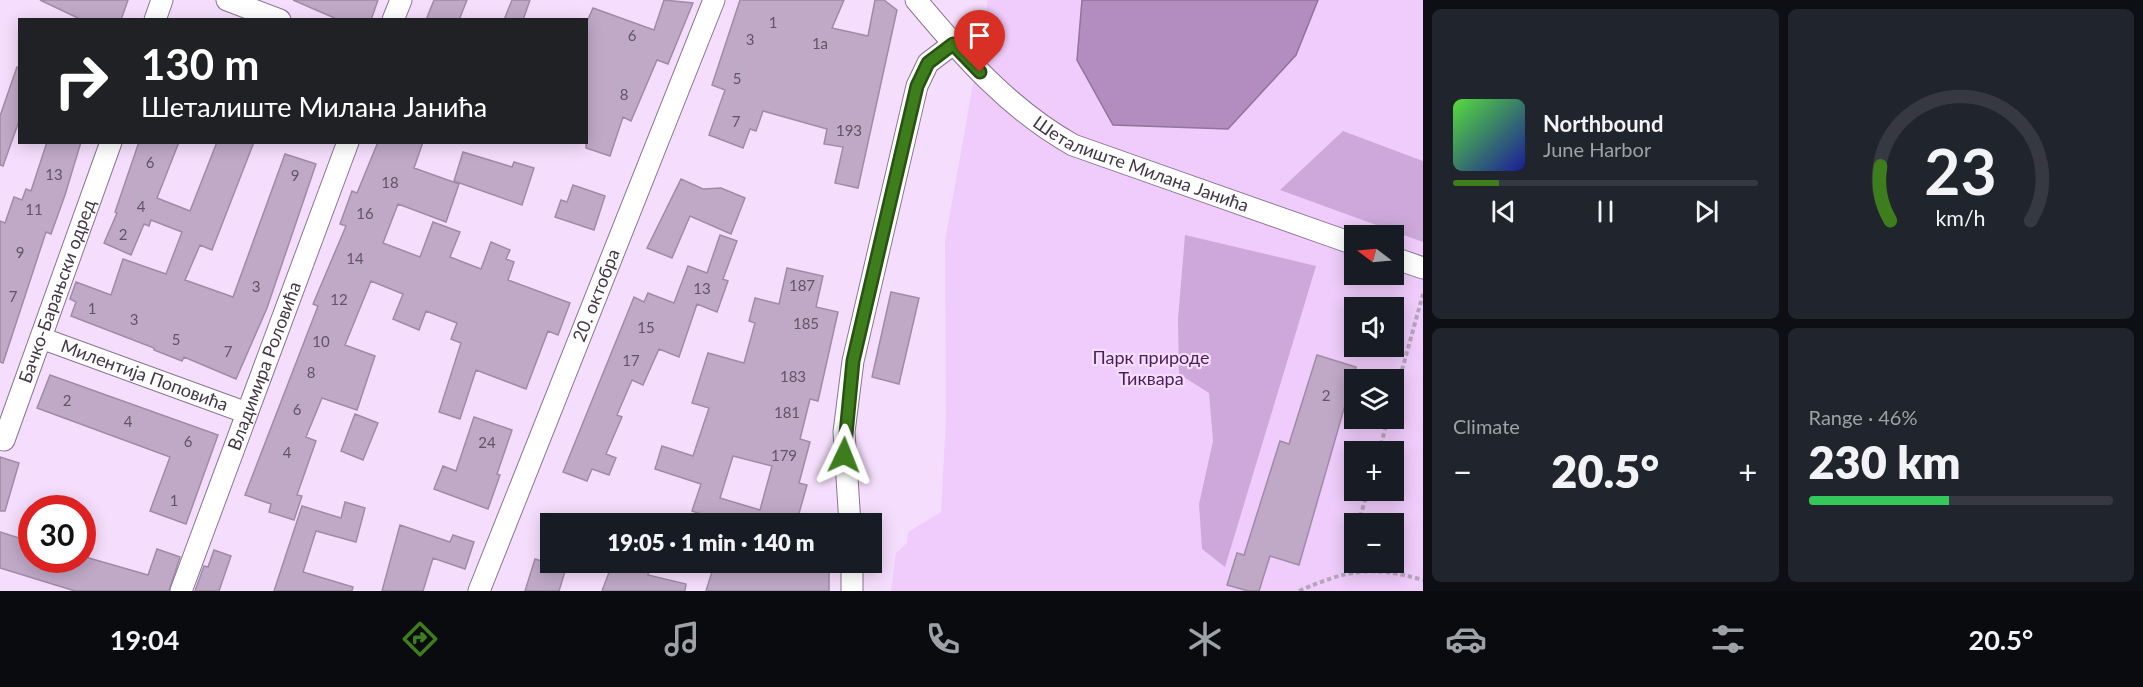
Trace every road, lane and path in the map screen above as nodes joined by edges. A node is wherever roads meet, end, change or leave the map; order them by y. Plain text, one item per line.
1 (162, 0) edge
2 (226, 0) edge
3 (401, 0) edge
4 (714, 0) edge
5 (916, 0) edge
6 (156, 18) edge
7 (275, 18) edge
8 (394, 18) edge
9 (953, 44) junction
10 (110, 144) edge
11 (347, 144) edge
12 (1344, 240) edge
13 (1404, 261) edge
14 (1423, 268) edge
15 (1423, 294) edge
16 (41, 338) junction
17 (1402, 369) edge
18 (247, 413) junction
19 (4, 440) dead end
20 (849, 513) edge
21 (852, 573) edge
22 (1347, 573) edge
23 (1383, 573) edge
24 (1423, 580) edge
25 (181, 591) edge
26 (478, 591) edge
27 (852, 591) edge
28 (1299, 591) edge

1 - 6 street
2 - 7 street
3 - 8 street
4 - 26 street, 20. октобра
5 - 9 street, Шеталиште Милана Јанића
9 - 12 street, Шеталиште Милана Јанића
9 - 20 street
10 - 16 street, Бачко-Барањски одред
11 - 18 street, Владимира Роловића
13 - 14 street
15 - 17 path
16 - 18 street, Милентија Поповића
16 - 19 street, Бачко-Барањски одред
18 - 25 street, Владимира Роловића
21 - 27 street
22 - 28 path
23 - 24 path

